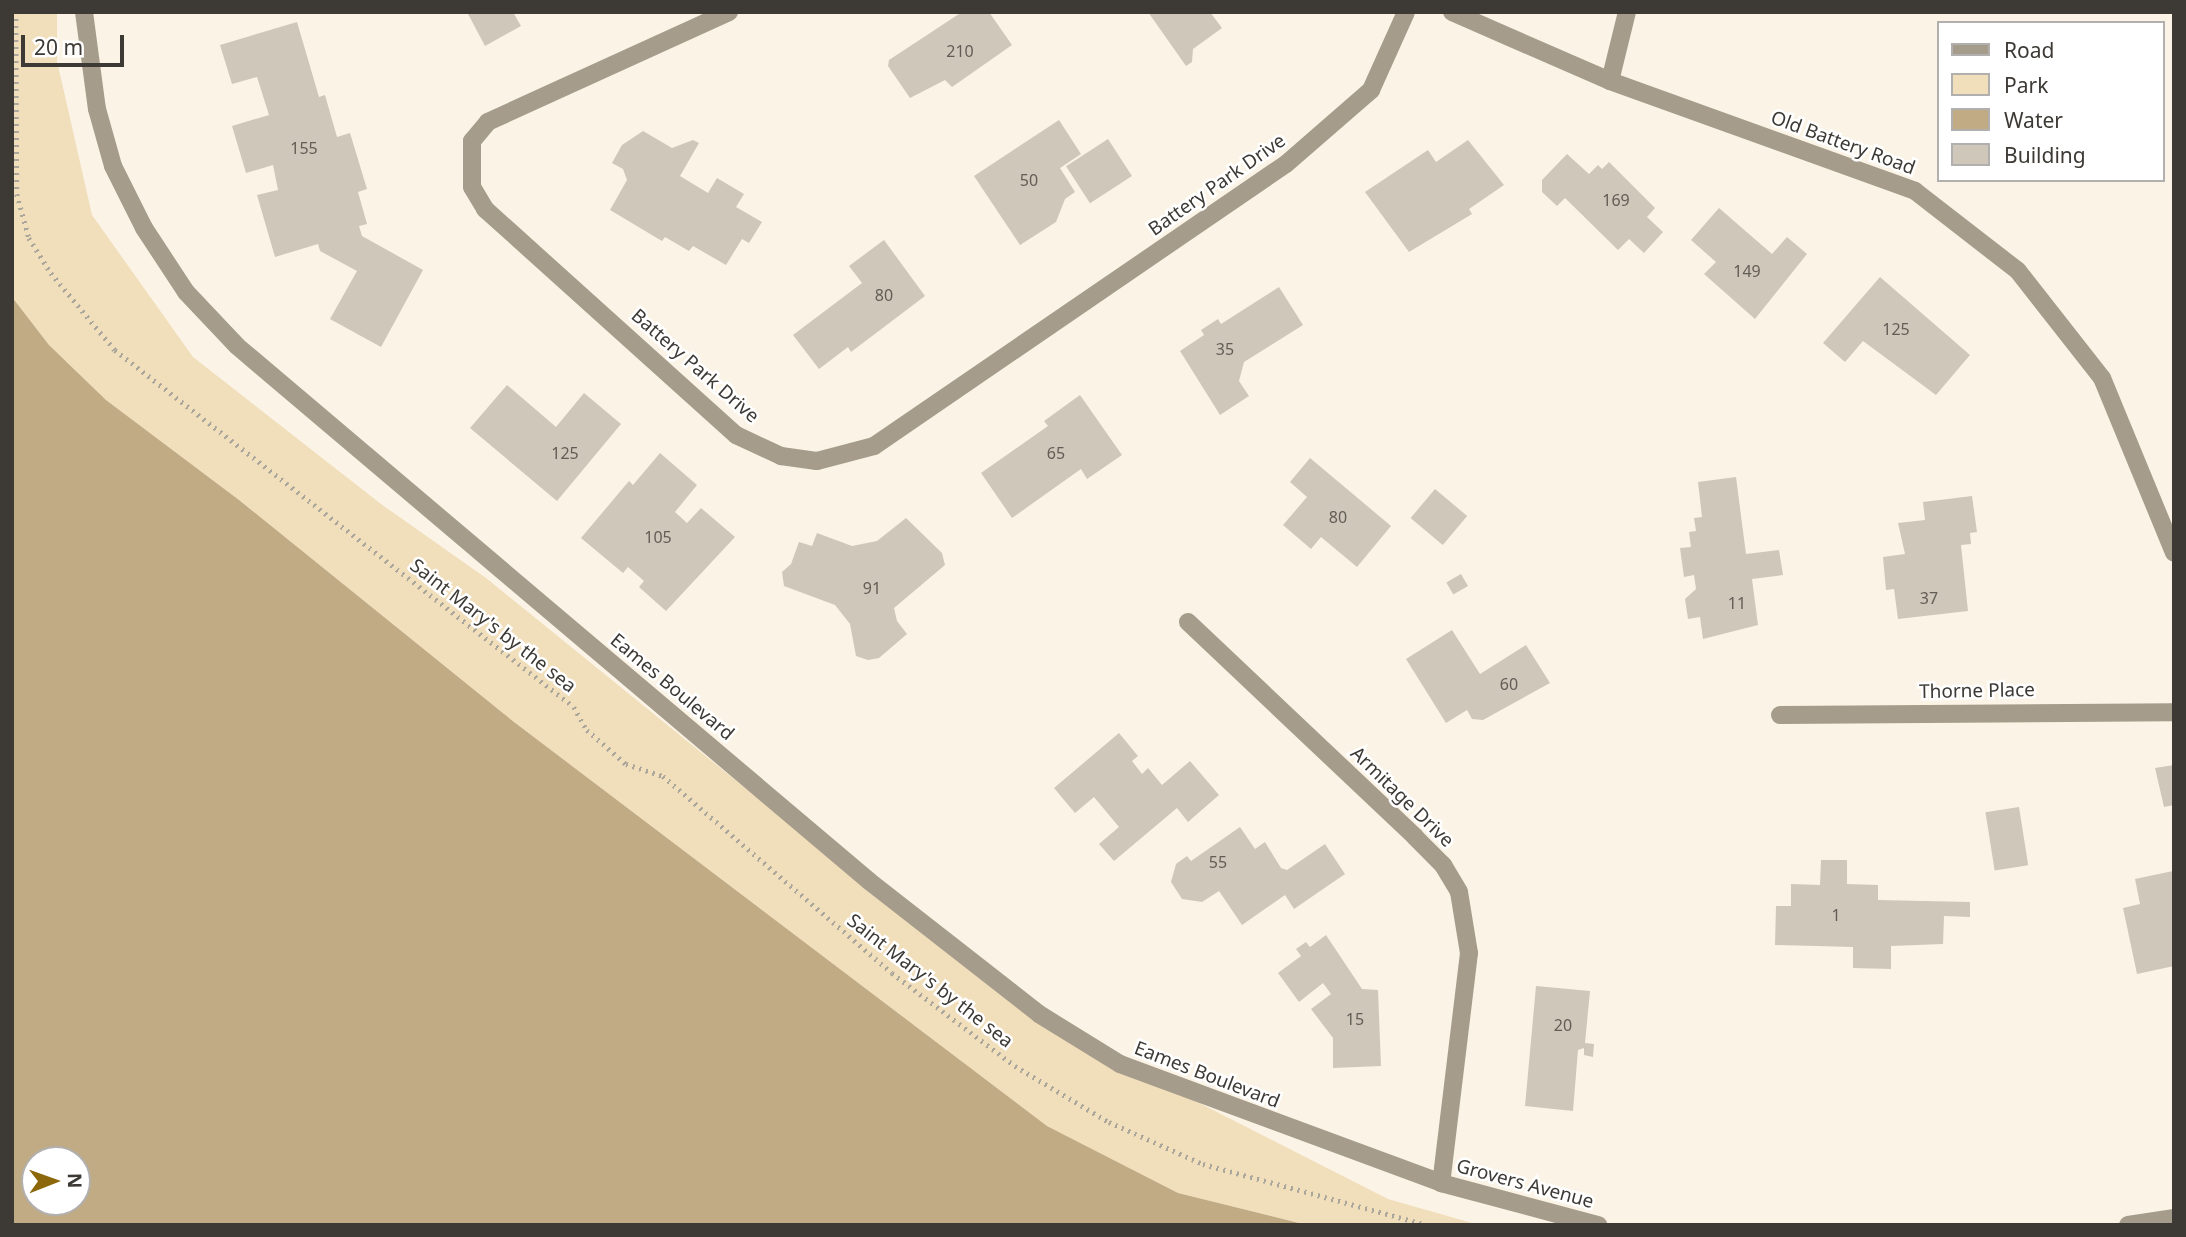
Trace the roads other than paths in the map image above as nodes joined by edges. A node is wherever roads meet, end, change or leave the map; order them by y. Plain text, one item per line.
1 (83, 12) edge
2 (729, 12) edge
3 (1406, 12) edge
4 (1452, 12) edge
5 (1627, 12) edge
6 (1610, 81) junction
7 (2174, 553) edge
8 (1188, 622) dead end
9 (2174, 712) edge
10 (1780, 715) dead end
11 (1441, 1183) junction
12 (2174, 1218) edge
13 (1598, 1225) edge
14 (2128, 1225) edge

1 - 11 street, Eames Boulevard
2 - 3 street, Battery Park Drive
4 - 6 street, Old Battery Road
5 - 6 street
6 - 7 street, Old Battery Road
8 - 11 street, Armitage Drive
9 - 10 street, Thorne Place
11 - 13 street, Grovers Avenue
12 - 14 street

